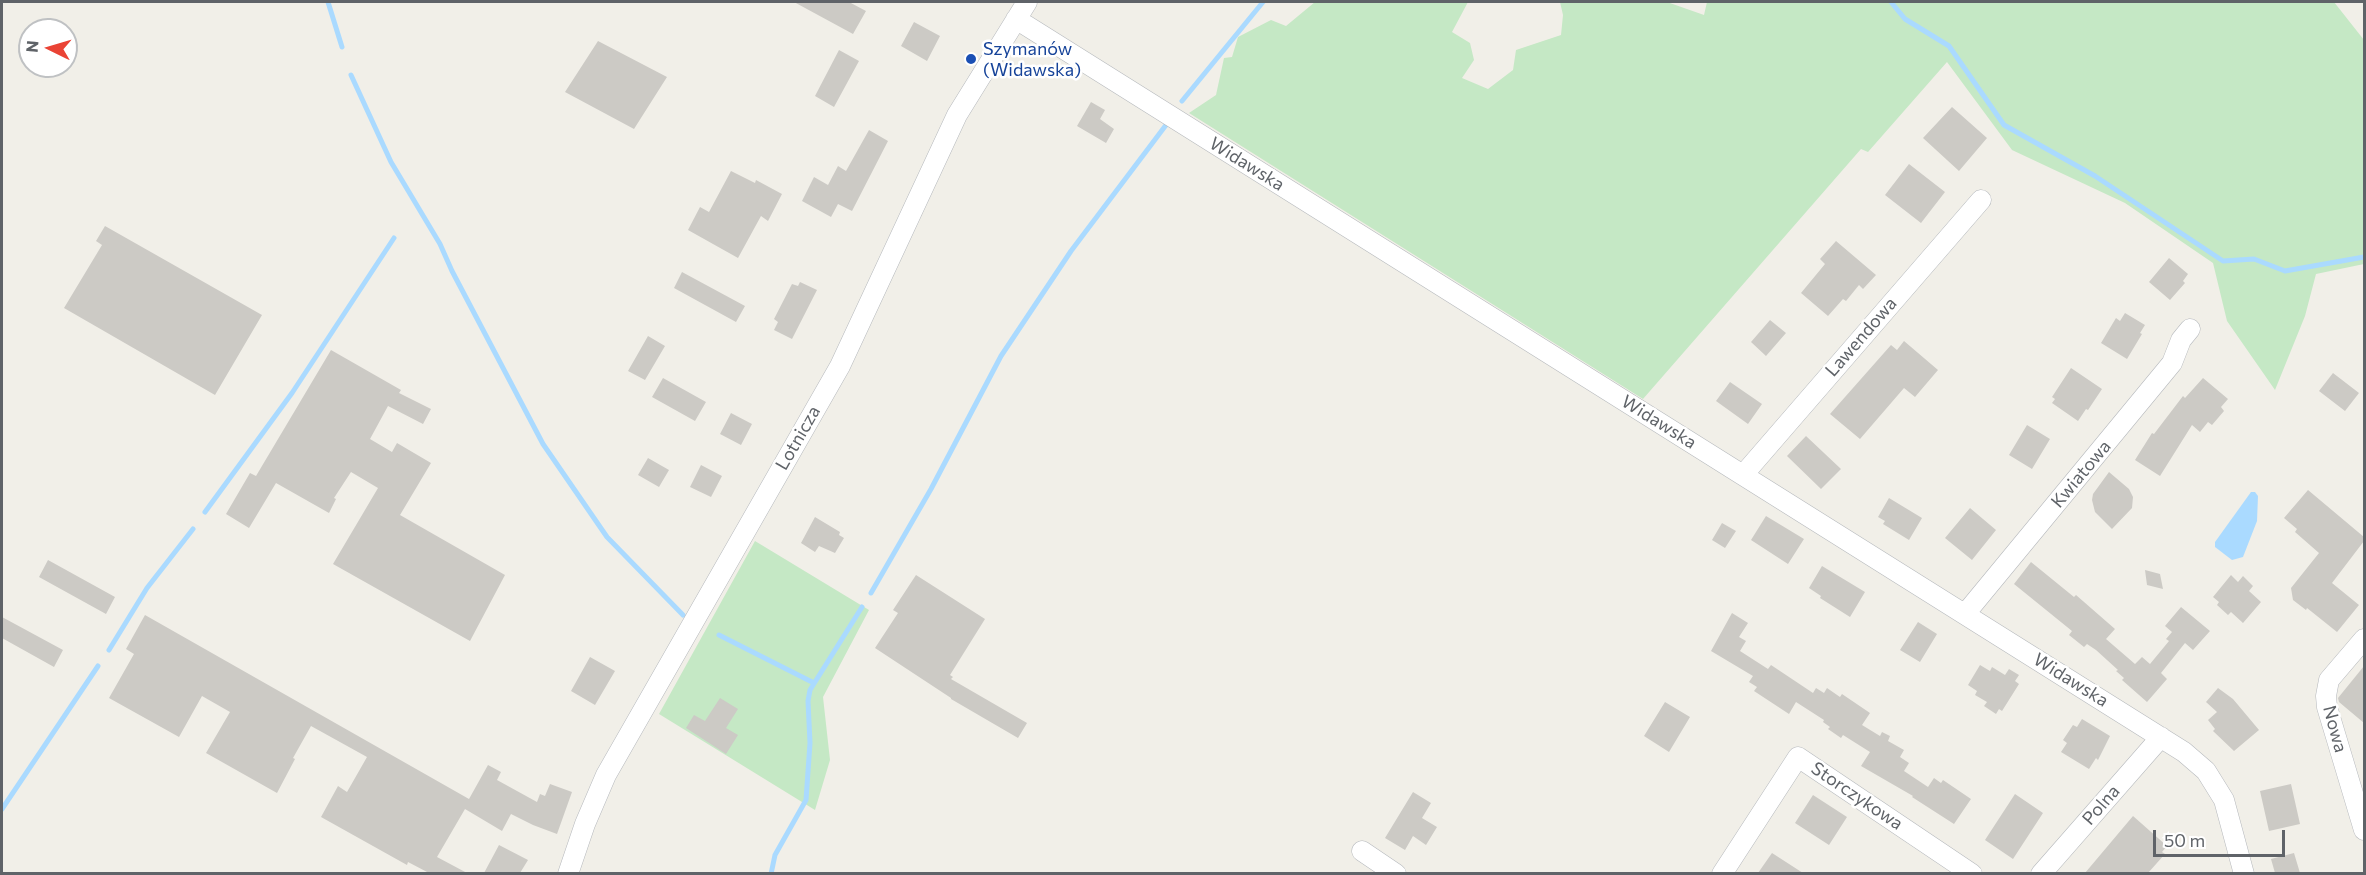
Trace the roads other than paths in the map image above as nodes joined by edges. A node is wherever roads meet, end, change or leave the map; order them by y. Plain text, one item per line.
1 (1027, 2) edge
2 (1016, 19) junction
3 (1981, 200) dead end
4 (2190, 329) dead end
5 (1743, 476) junction
6 (1965, 614) junction
7 (2364, 639) edge
8 (2161, 737) junction
9 (2364, 831) edge
10 (1362, 851) dead end
11 (568, 873) edge
12 (1396, 873) edge
13 (1722, 873) edge
14 (1972, 873) edge
15 (2041, 873) edge
16 (2244, 873) edge

1 - 2 street, Lotnicza
2 - 5 street, Widawska
2 - 11 street, Lotnicza
3 - 5 street, Lawendowa
4 - 6 street, Kwiatowa
5 - 6 street, Widawska
6 - 8 street, Widawska
7 - 9 street, Nowa
8 - 15 street, Polna
8 - 16 street, Widawska
10 - 12 street
13 - 14 street, Storczykowa

